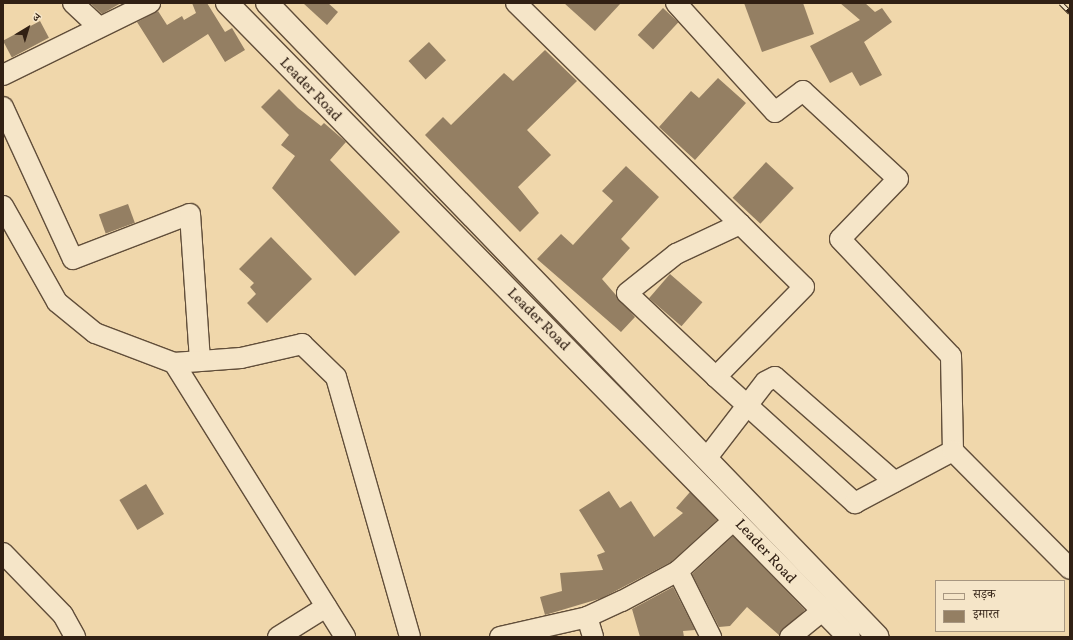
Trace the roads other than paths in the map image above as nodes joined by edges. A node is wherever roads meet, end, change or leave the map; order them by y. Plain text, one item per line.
1 (73, 3) edge
2 (228, 3) edge
3 (267, 3) edge
4 (516, 3) edge
5 (676, 3) edge
6 (139, 5) edge
7 (99, 27) junction
8 (3, 75) edge
9 (3, 107) edge
10 (3, 206) edge
11 (740, 224) junction
12 (200, 361) junction
13 (174, 363) junction
14 (716, 377) junction
15 (748, 406) junction
16 (953, 452) junction
17 (706, 459) junction
18 (895, 482) junction
19 (735, 519) junction
20 (3, 553) edge
21 (1070, 569) edge
22 (678, 571) junction
23 (326, 607) junction
24 (822, 611) junction
25 (588, 617) junction
26 (75, 637) edge
27 (278, 637) edge
28 (345, 637) edge
29 (410, 637) edge
30 (500, 637) edge
31 (593, 637) edge
32 (711, 637) edge
33 (790, 637) edge
34 (849, 637) edge
35 (878, 637) edge

1 - 7 street
2 - 19 main road, Leader Road
3 - 17 main road, Leader Road
4 - 11 street
5 - 16 street
6 - 7 street
7 - 8 street
9 - 12 street
10 - 13 street
11 - 14 street
11 - 14 street
12 - 13 street
12 - 29 street
13 - 23 street
14 - 15 street
15 - 17 street
15 - 18 street
15 - 18 street
16 - 18 street
16 - 21 street
17 - 35 main road, Leader Road
19 - 22 street
19 - 24 main road, Leader Road
20 - 26 street
22 - 25 street
22 - 32 street
23 - 27 street
23 - 28 street
24 - 33 street
24 - 34 main road, Leader Road
25 - 30 street
25 - 31 street

